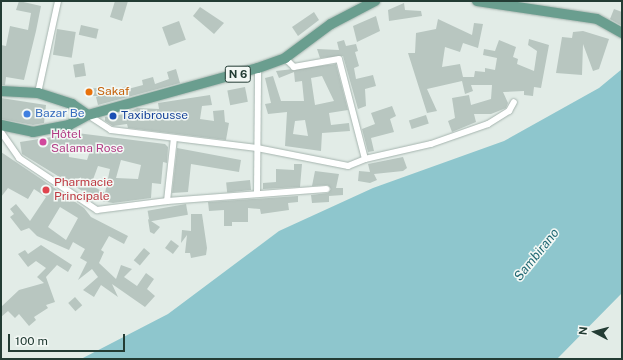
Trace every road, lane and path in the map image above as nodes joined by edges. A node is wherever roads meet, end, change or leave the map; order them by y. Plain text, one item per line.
1 (58, 1) edge
2 (375, 1) edge
3 (477, 1) edge
4 (622, 33) edge
5 (285, 58) junction
6 (258, 68) junction
7 (1, 91) edge
8 (38, 93) junction
9 (514, 102) dead end
10 (88, 115) junction
11 (1, 125) edge
12 (1, 132) edge
13 (174, 138) junction
14 (257, 148) junction
15 (364, 159) junction
16 (327, 189) dead end
17 (257, 193) junction
18 (167, 201) junction

1 - 8 street
2 - 5 main road, N 6
3 - 4 main road
5 - 6 main road, N 6
5 - 15 street
6 - 10 main road, N 6
6 - 14 street
7 - 8 main road
8 - 10 main road
9 - 15 street
10 - 11 main road, N 6
10 - 13 street
12 - 18 street
13 - 14 street
13 - 18 street
14 - 15 street
14 - 17 street
16 - 17 street
17 - 18 street

